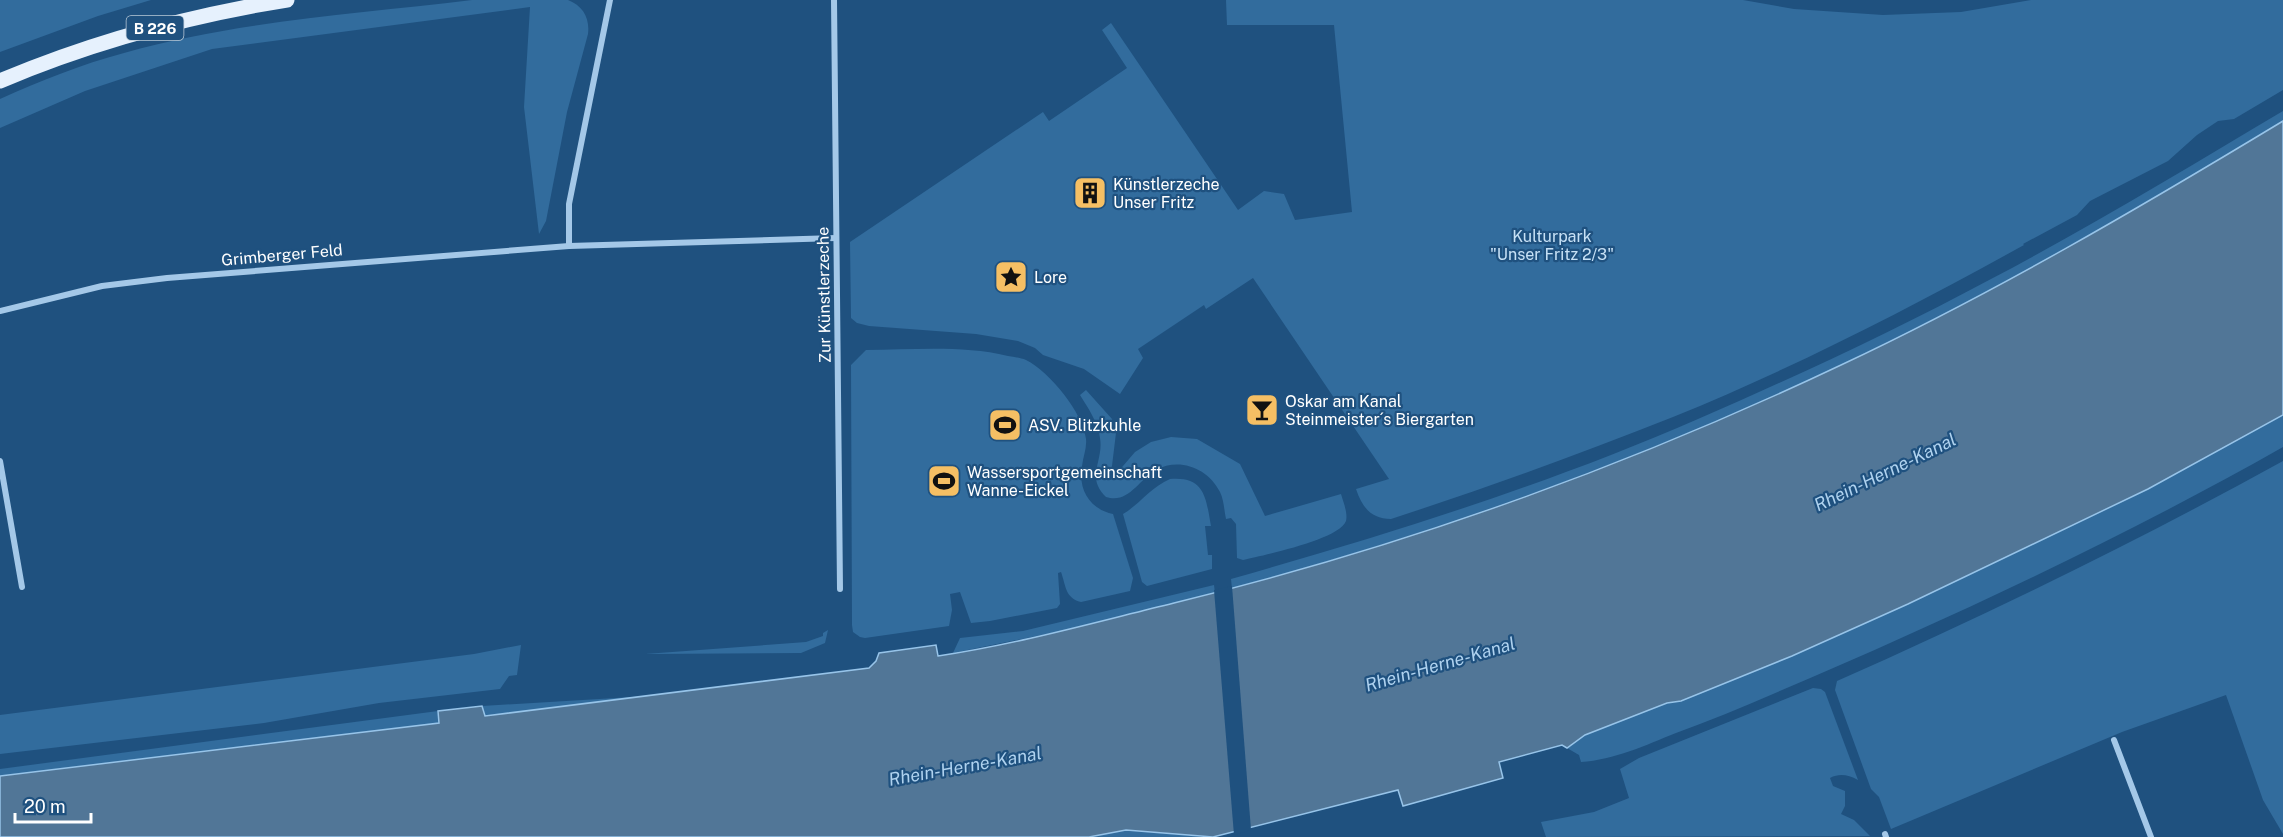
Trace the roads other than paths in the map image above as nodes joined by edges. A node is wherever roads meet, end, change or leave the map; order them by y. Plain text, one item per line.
1 (286, 0) edge
2 (610, 0) edge
3 (834, 0) edge
4 (0, 81) edge
5 (836, 238) junction
6 (569, 246) junction
7 (0, 310) edge
8 (0, 461) edge
9 (22, 587) dead end
10 (840, 589) dead end
11 (2114, 740) dead end
12 (2151, 837) edge

1 - 4 main road, B 226
2 - 6 street
3 - 5 street, Zur Künstlerzeche
5 - 6 street, Grimberger Feld
5 - 10 street, Zur Künstlerzeche
6 - 7 street, Grimberger Feld
8 - 9 street
11 - 12 street

